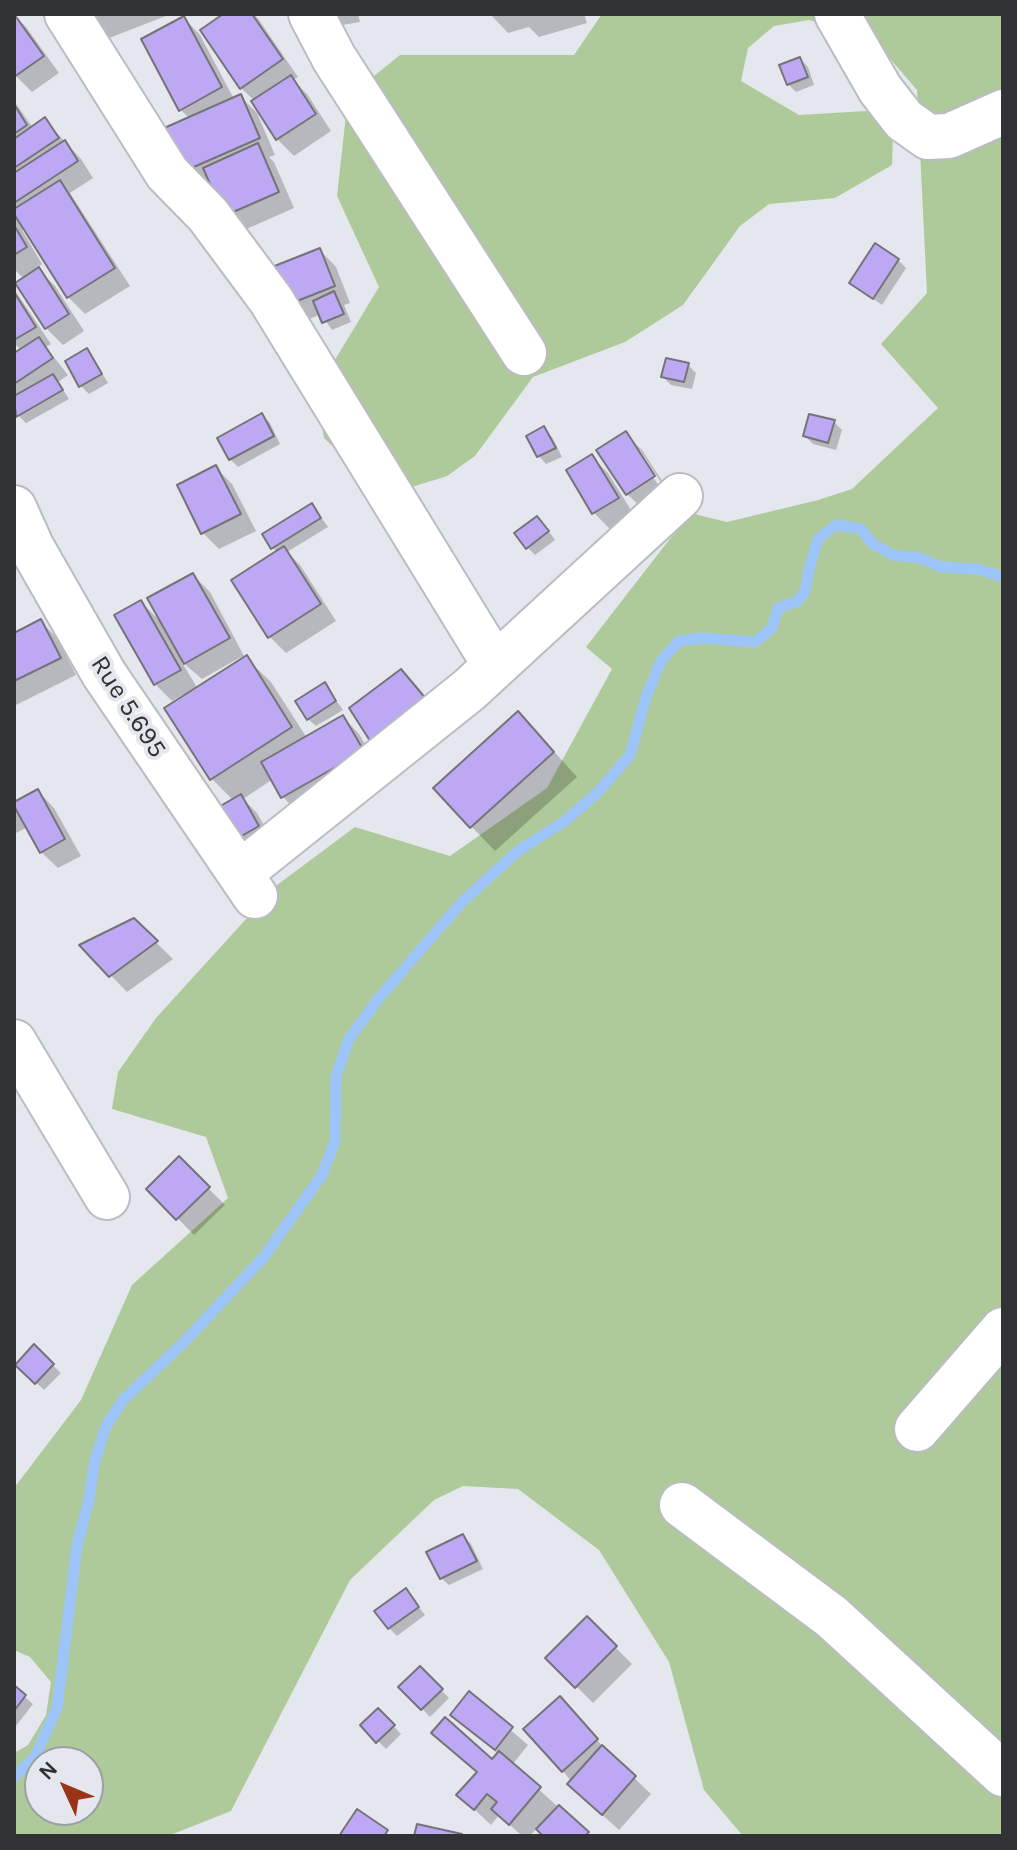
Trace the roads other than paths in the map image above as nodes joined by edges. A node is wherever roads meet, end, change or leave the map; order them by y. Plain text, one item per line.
1 (67, 14) edge
2 (311, 14) edge
3 (837, 14) edge
4 (1003, 112) edge
5 (524, 353) dead end
6 (680, 496) dead end
7 (14, 508) edge
8 (495, 665) junction
9 (14, 1042) edge
10 (107, 1197) dead end
11 (1003, 1330) edge
12 (917, 1429) dead end
13 (682, 1505) dead end
14 (1003, 1774) edge

1 - 8 street
2 - 5 street
3 - 4 street
6 - 8 street
7 - 8 street, Rue 5.695
9 - 10 street
11 - 12 street
13 - 14 street

